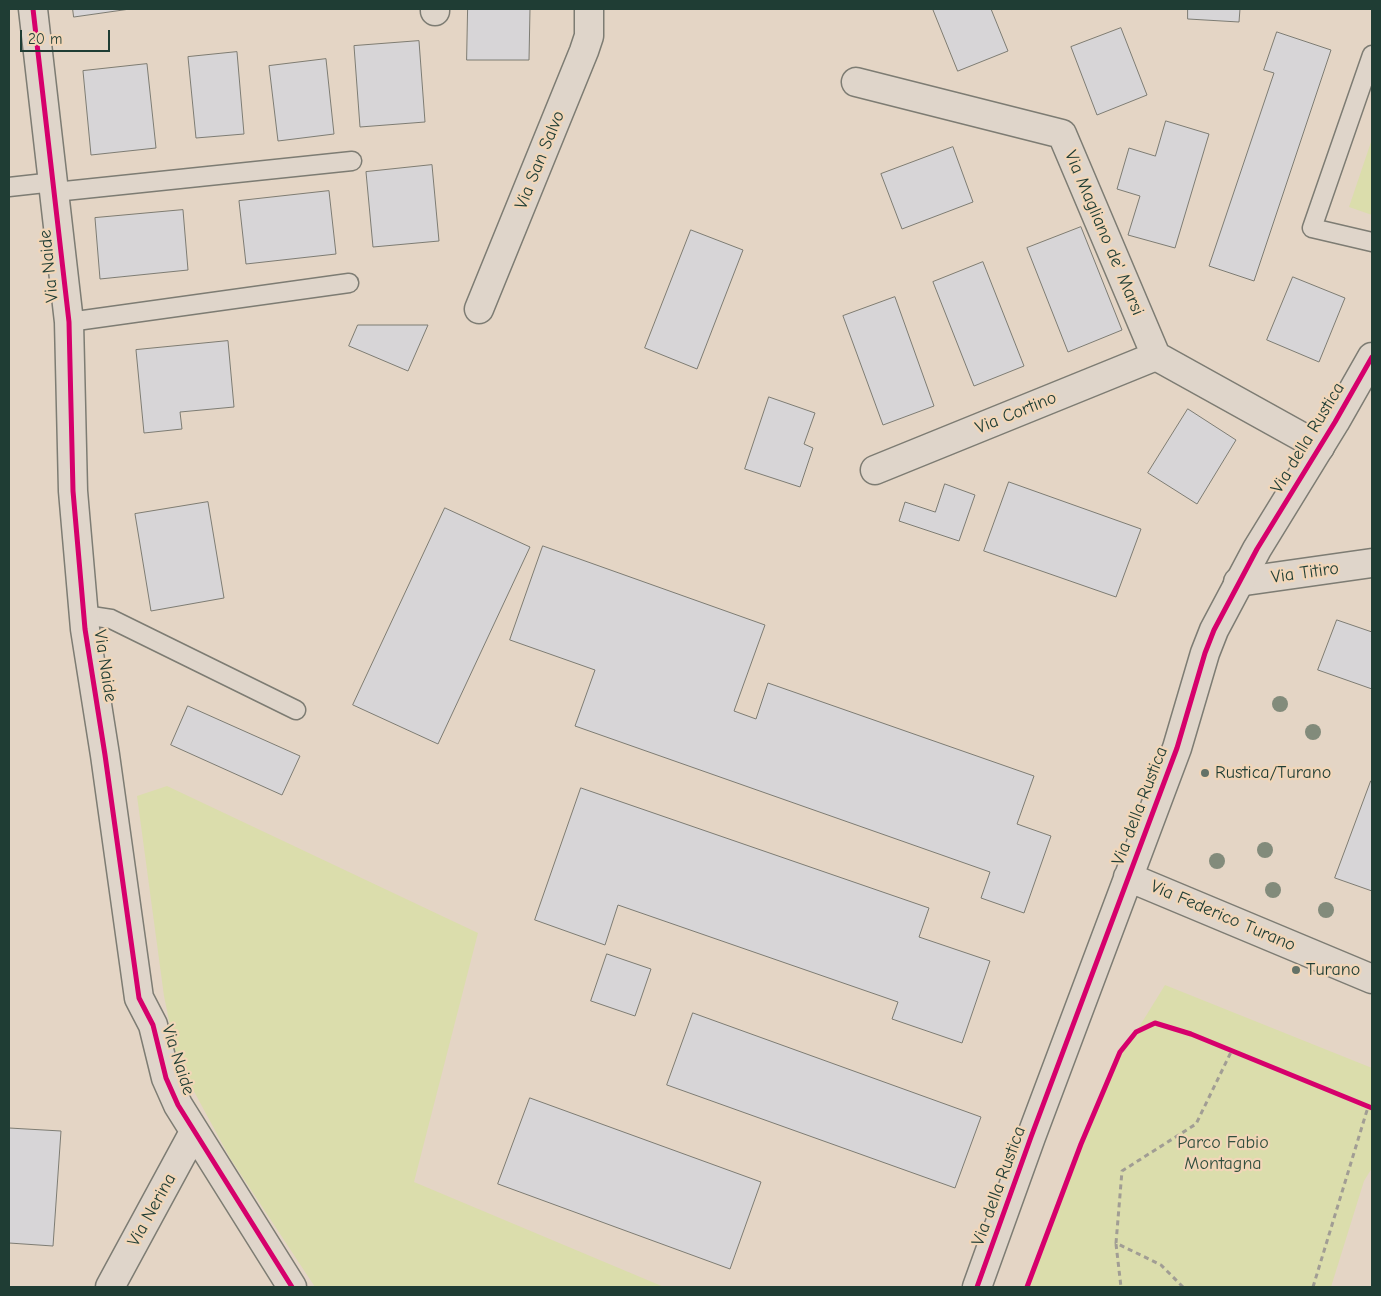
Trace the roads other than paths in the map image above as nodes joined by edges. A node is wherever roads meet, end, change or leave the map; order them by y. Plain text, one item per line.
1 (33, 9) edge
2 (589, 9) edge
3 (1372, 59) edge
4 (856, 82) dead end
5 (352, 161) dead end
6 (9, 187) edge
7 (54, 187) junction
8 (1372, 242) edge
9 (349, 284) dead end
10 (479, 309) dead end
11 (69, 322) junction
12 (1156, 356) junction
13 (1372, 357) edge
14 (1320, 447) junction
15 (875, 470) dead end
16 (1372, 563) edge
17 (1238, 582) junction
18 (85, 615) junction
19 (296, 710) dead end
20 (1128, 877) junction
21 (1372, 979) edge
22 (194, 1132) junction
23 (110, 1287) edge
24 (292, 1287) edge
25 (977, 1287) edge

1 - 7 street, Via Naide
2 - 10 street, Via San Salvo
3 - 8 lane
4 - 12 street, Via Magliano de' Marsi
5 - 7 lane
6 - 7 lane
7 - 11 street, Via Naide
9 - 11 lane
11 - 18 street, Via Naide
12 - 14 street
12 - 15 street, Via Cortino
13 - 14 street, Via della Rustica
14 - 17 street, Via della Rustica
16 - 17 street, Via Titiro
17 - 20 street, Via della Rustica
18 - 19 lane
18 - 22 street, Via Naide
20 - 21 street, Via Federico Turano
20 - 25 street, Via della Rustica
22 - 23 street, Via Nerina
22 - 24 street, Via Naide

